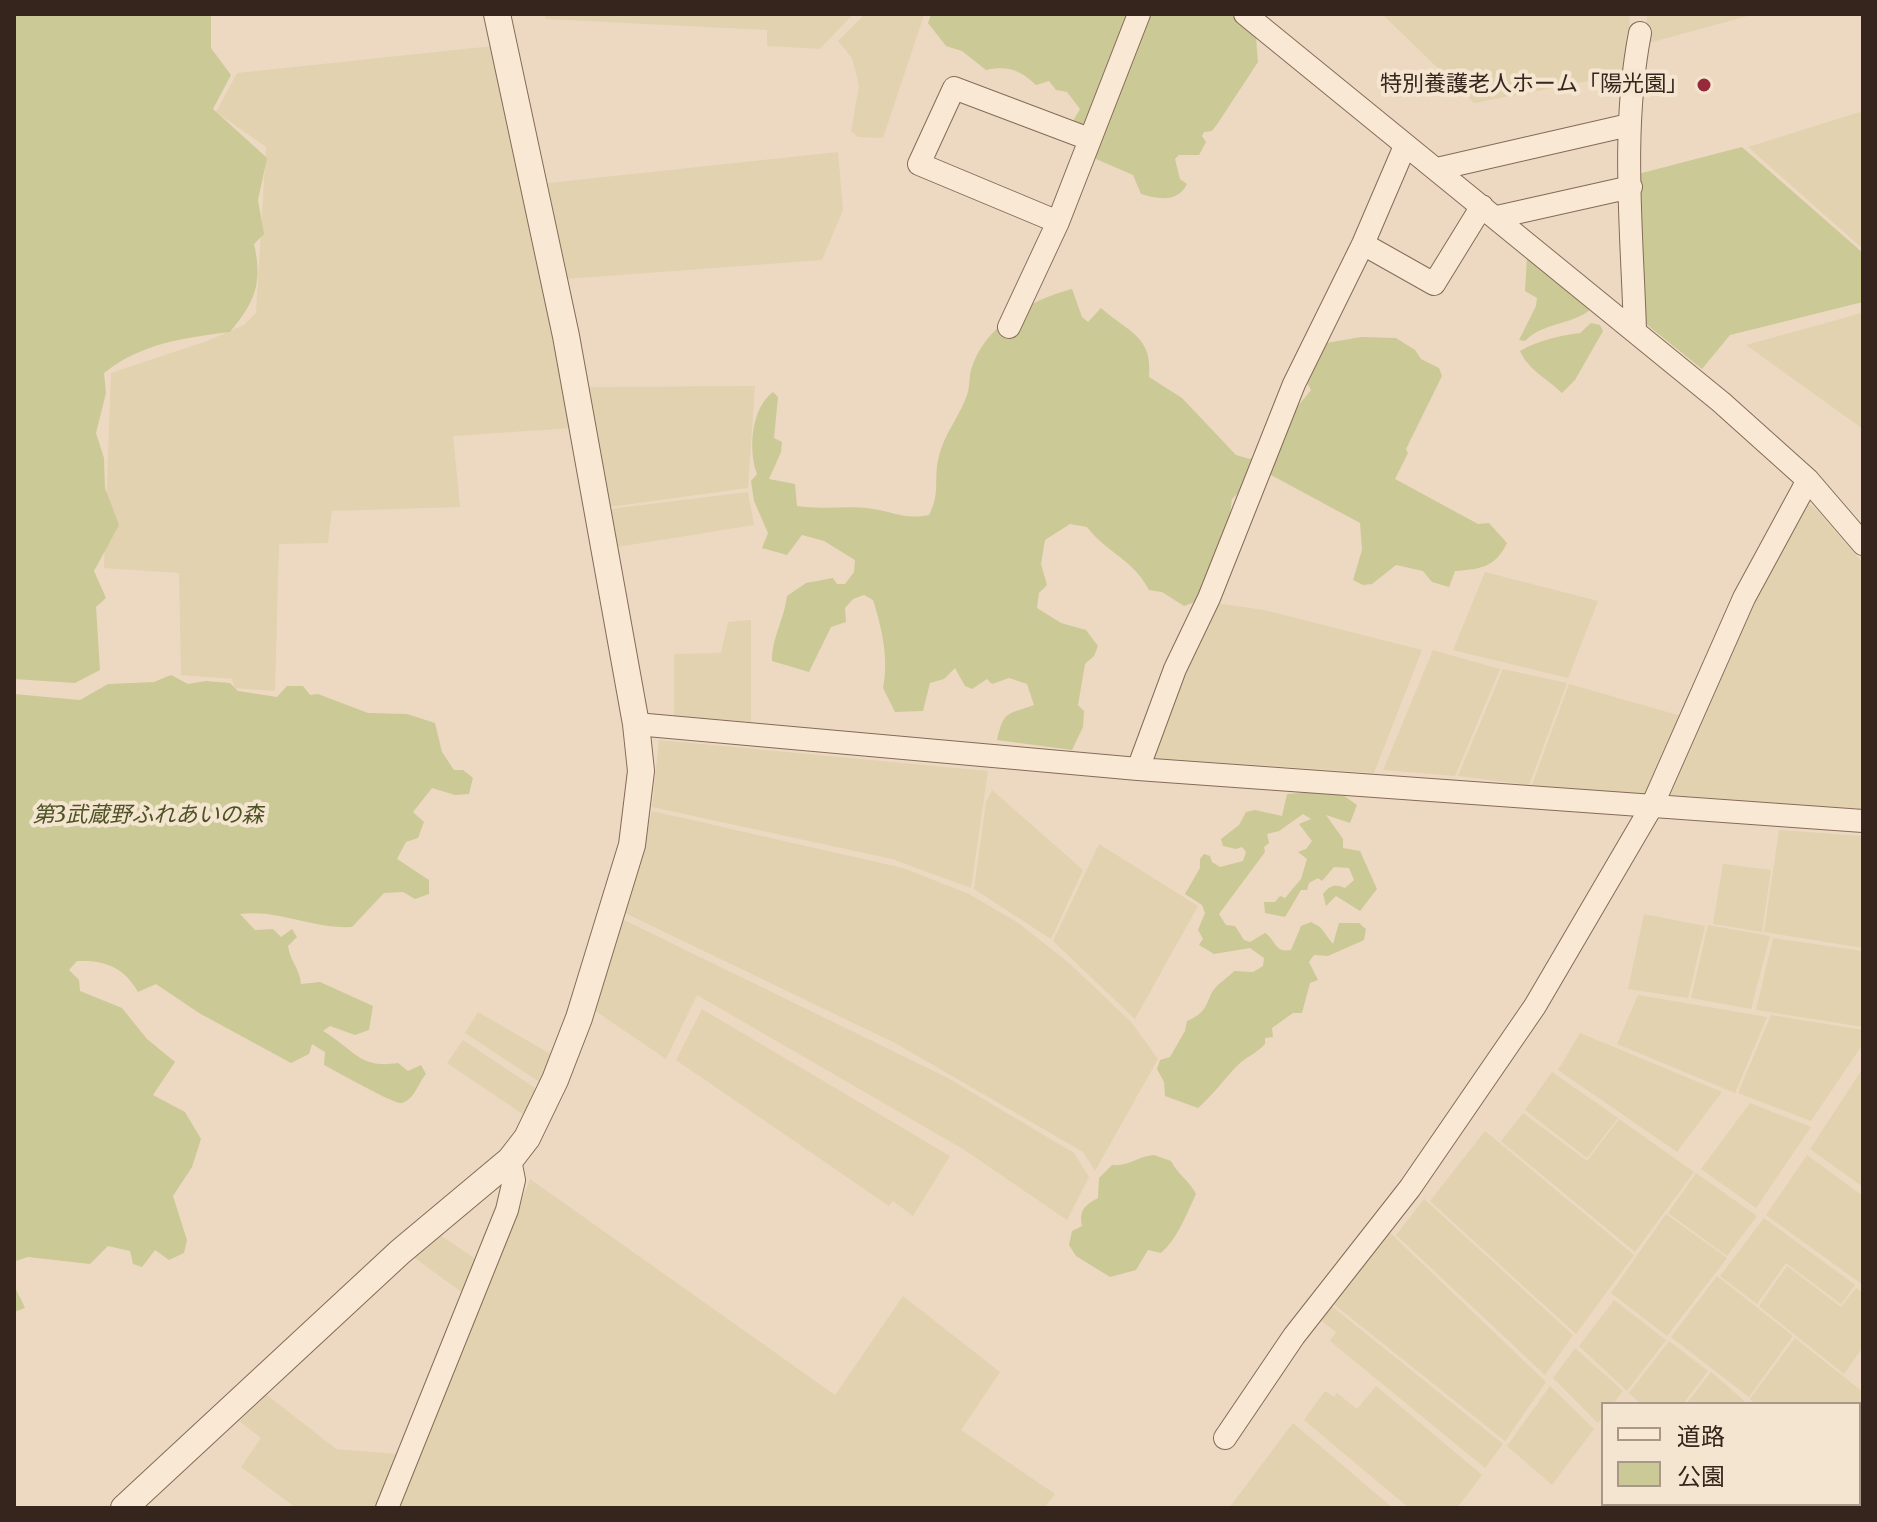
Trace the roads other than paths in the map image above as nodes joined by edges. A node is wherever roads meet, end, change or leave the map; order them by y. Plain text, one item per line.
1 (497, 14) edge
2 (1139, 14) edge
3 (1245, 14) edge
4 (1640, 33) dead end
5 (1629, 125) junction
6 (1089, 139) junction
7 (1405, 146) junction
8 (1437, 169) junction
9 (1631, 187) junction
10 (1490, 211) junction
11 (1058, 222) junction
12 (1363, 244) junction
13 (1009, 327) dead end
14 (1635, 330) junction
15 (1808, 480) junction
16 (1863, 544) edge
17 (636, 724) junction
18 (1138, 769) junction
19 (1652, 806) junction
20 (1863, 821) edge
21 (510, 1160) junction
22 (1225, 1438) dead end
23 (124, 1508) edge
24 (387, 1508) edge

1 - 17 street
2 - 6 street
3 - 7 street
4 - 5 street
5 - 8 street
5 - 9 street
6 - 11 street
6 - 11 street
7 - 8 street
7 - 12 street
8 - 10 street
9 - 10 street
9 - 14 street
10 - 12 street
10 - 14 street
11 - 13 street
12 - 18 street
14 - 15 street
15 - 16 street
15 - 19 street
17 - 18 street
17 - 21 street
18 - 19 street
19 - 20 street
19 - 22 street
21 - 23 street
21 - 24 street

